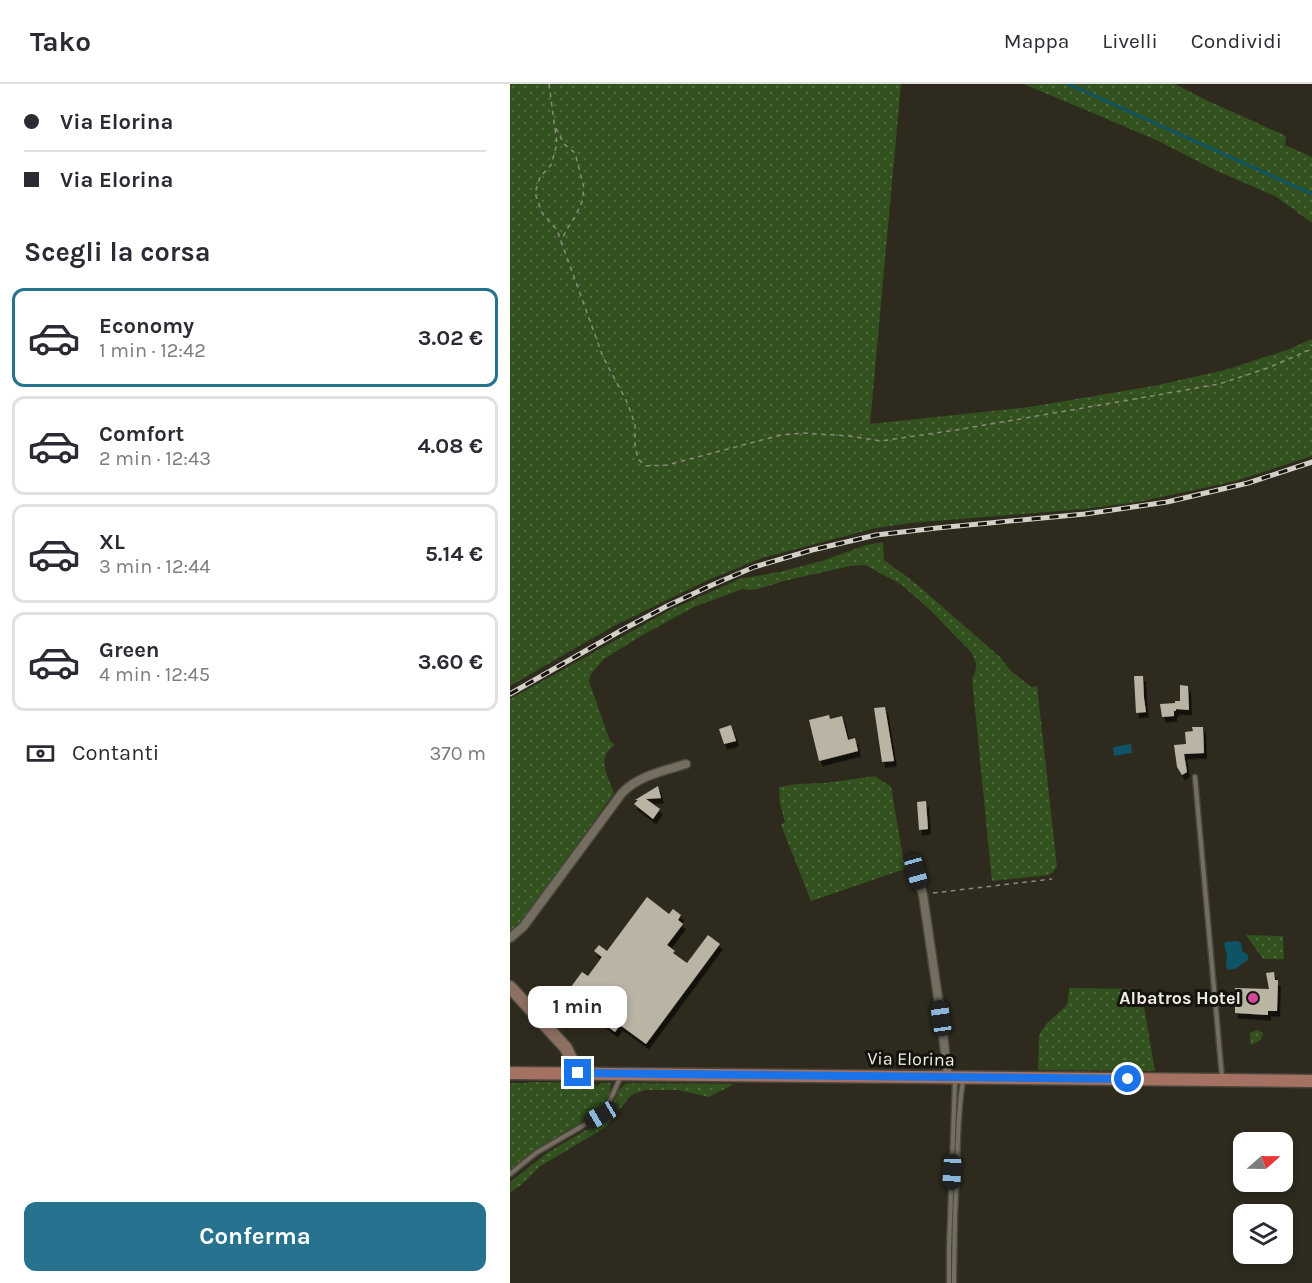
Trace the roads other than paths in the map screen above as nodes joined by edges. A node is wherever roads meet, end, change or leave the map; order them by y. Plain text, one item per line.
1 (686, 765) dead end
2 (1195, 777) dead end
3 (916, 872) dead end
4 (510, 938) edge
5 (510, 987) edge
6 (510, 1073) edge
7 (578, 1073) junction
8 (622, 1074) junction
9 (956, 1077) junction
10 (1222, 1081) junction
11 (1312, 1081) edge
12 (510, 1174) edge
13 (949, 1283) edge
14 (954, 1283) edge

1 - 4 street
2 - 10 lane
3 - 9 street
5 - 7 street
6 - 7 main road, Via Elorina
7 - 8 main road, Via Elorina
8 - 9 main road, Via Elorina
8 - 12 lane
9 - 10 main road, Via Elorina
9 - 13 lane
9 - 14 lane
10 - 11 main road, Via Elorina

